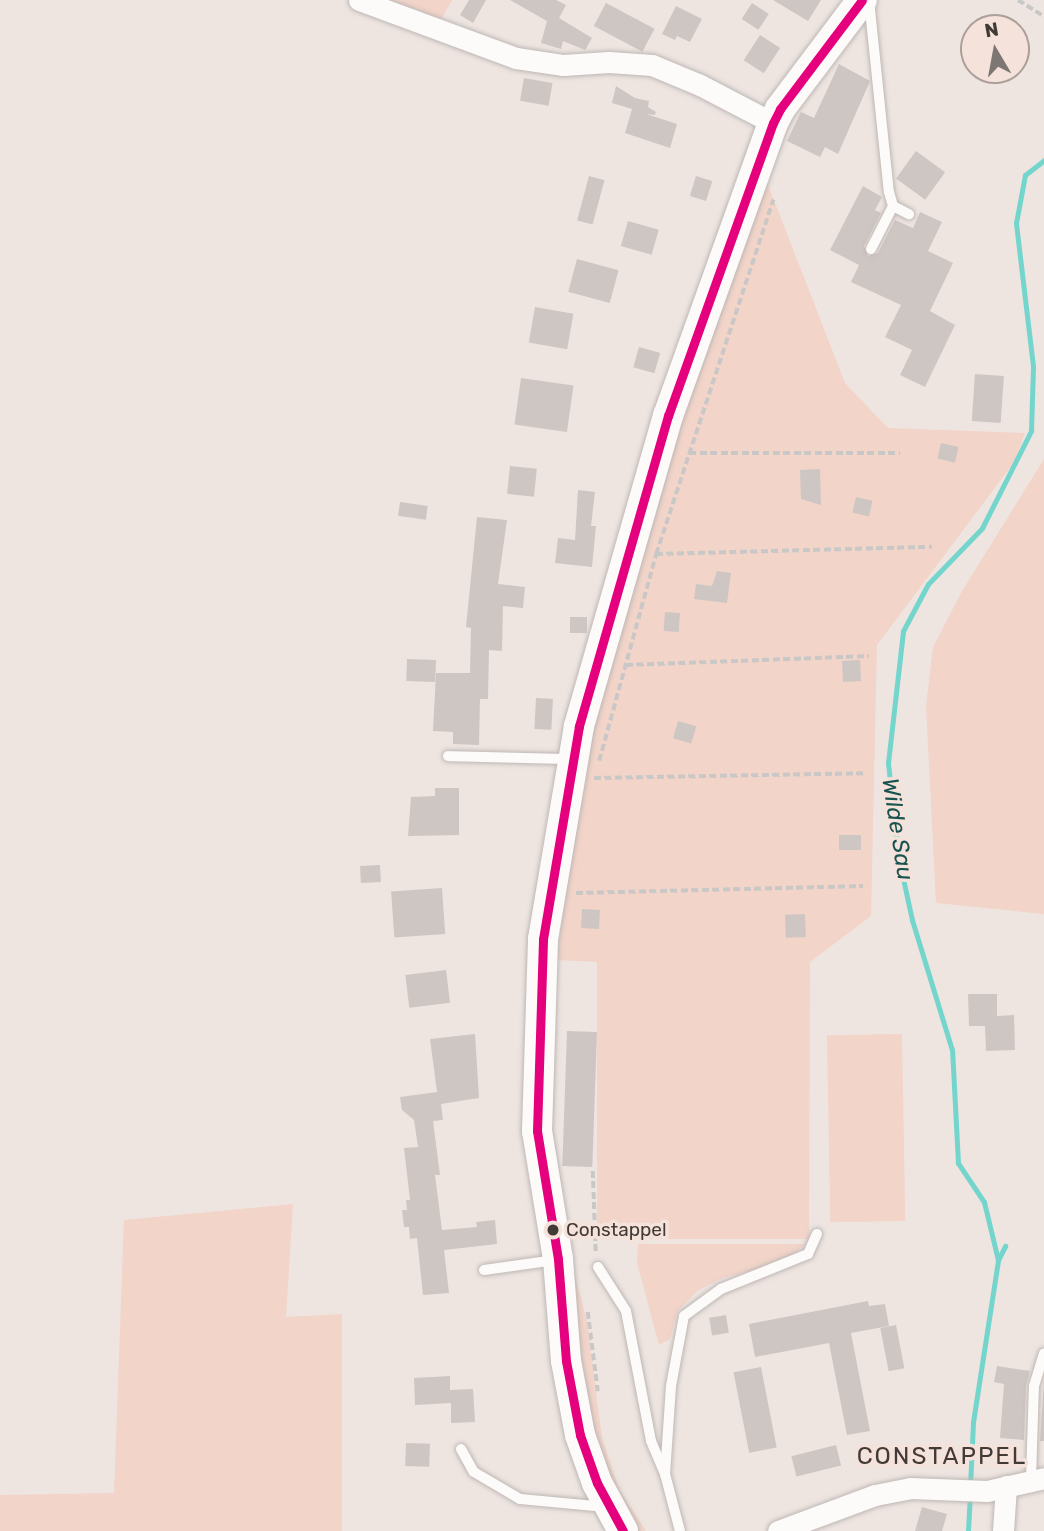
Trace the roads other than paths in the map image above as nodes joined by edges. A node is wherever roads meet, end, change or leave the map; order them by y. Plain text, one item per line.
1 (359, 0) edge
2 (862, 0) edge
3 (869, 0) edge
4 (773, 122) junction
5 (893, 206) junction
6 (909, 214) dead end
7 (871, 249) dead end
8 (449, 756) dead end
9 (584, 769) junction
10 (817, 1234) dead end
11 (558, 1259) junction
12 (598, 1267) road end
13 (484, 1270) dead end
14 (1044, 1353) edge
15 (461, 1449) dead end
16 (1044, 1455) edge
17 (1030, 1458) junction
18 (665, 1474) junction
19 (1037, 1479) edge
20 (997, 1489) junction
21 (616, 1519) edge
22 (680, 1531) edge
23 (778, 1531) edge
24 (1003, 1531) edge

1 - 4 street
2 - 4 street
3 - 5 lane
4 - 9 street
5 - 6 lane
5 - 7 lane
8 - 9 lane
9 - 11 street
10 - 18 lane
11 - 13 lane
11 - 21 street
12 - 18 lane
14 - 17 lane
15 - 21 lane
16 - 17 lane
17 - 19 lane
18 - 22 lane
19 - 20 street
20 - 23 street
20 - 24 street

